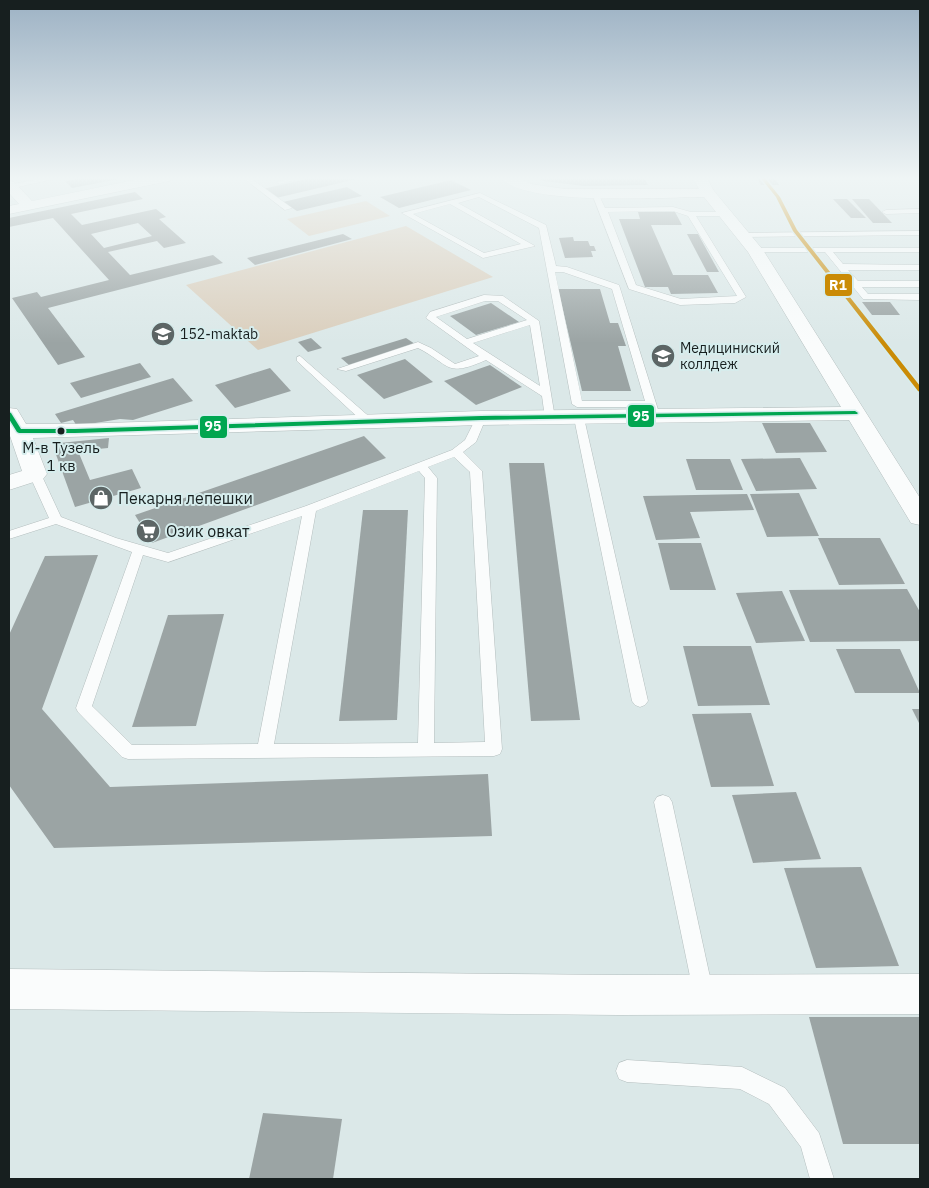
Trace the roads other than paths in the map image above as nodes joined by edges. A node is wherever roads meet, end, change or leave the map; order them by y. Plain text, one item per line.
1 (441, 232) edge
2 (507, 232) edge
3 (543, 232) edge
4 (611, 232) edge
5 (703, 232) edge
6 (740, 232) edge
7 (920, 234) edge
8 (742, 235) junction
9 (528, 244) junction
10 (755, 250) junction
11 (827, 250) junction
12 (917, 250) edge
13 (548, 252) junction
14 (920, 257) edge
15 (841, 267) junction
16 (920, 267) edge
17 (552, 269) junction
18 (855, 284) junction
19 (920, 284) edge
20 (920, 296) edge
21 (534, 320) junction
22 (466, 342) junction
23 (486, 356) junction
24 (300, 360) dead end
25 (342, 369) dead end
26 (547, 395) junction
27 (653, 410) junction
28 (855, 414) junction
29 (480, 418) junction
30 (550, 418) junction
31 (579, 418) junction
32 (369, 422) junction
33 (14, 423) edge
34 (456, 452) junction
35 (420, 466) junction
36 (35, 474) junction
37 (9, 483) edge
38 (310, 508) junction
39 (920, 517) edge
40 (56, 520) junction
41 (9, 535) edge
42 (139, 549) junction
43 (640, 701) dead end
44 (426, 750) junction
45 (265, 751) junction
46 (663, 802) dead end
47 (9, 989) edge
48 (704, 994) junction
49 (920, 994) edge
50 (627, 1071) dead end
51 (822, 1179) edge

1 - 9 lane
2 - 9 lane
3 - 13 lane
4 - 5 lane
6 - 8 street
7 - 8 lane
8 - 10 street
9 - 13 lane
10 - 11 lane
10 - 28 street
11 - 12 lane
11 - 15 lane
12 - 14 lane
13 - 17 lane
15 - 16 lane
15 - 18 lane
17 - 27 lane
17 - 27 lane
18 - 19 lane
18 - 20 lane
21 - 22 lane
21 - 22 lane
21 - 26 lane
22 - 23 lane
23 - 25 lane
23 - 26 lane
24 - 32 lane
26 - 30 lane
27 - 28 street
27 - 31 street
28 - 39 street
29 - 30 street
29 - 32 street
29 - 34 lane
30 - 31 street
31 - 43 lane
32 - 33 street
33 - 36 street
34 - 35 lane
34 - 44 lane
35 - 38 lane
35 - 44 lane
36 - 37 street
36 - 40 lane
38 - 42 lane
38 - 45 lane
40 - 41 lane
40 - 42 lane
42 - 45 lane
44 - 45 lane
46 - 48 lane
47 - 48 street
48 - 49 street
50 - 51 lane

